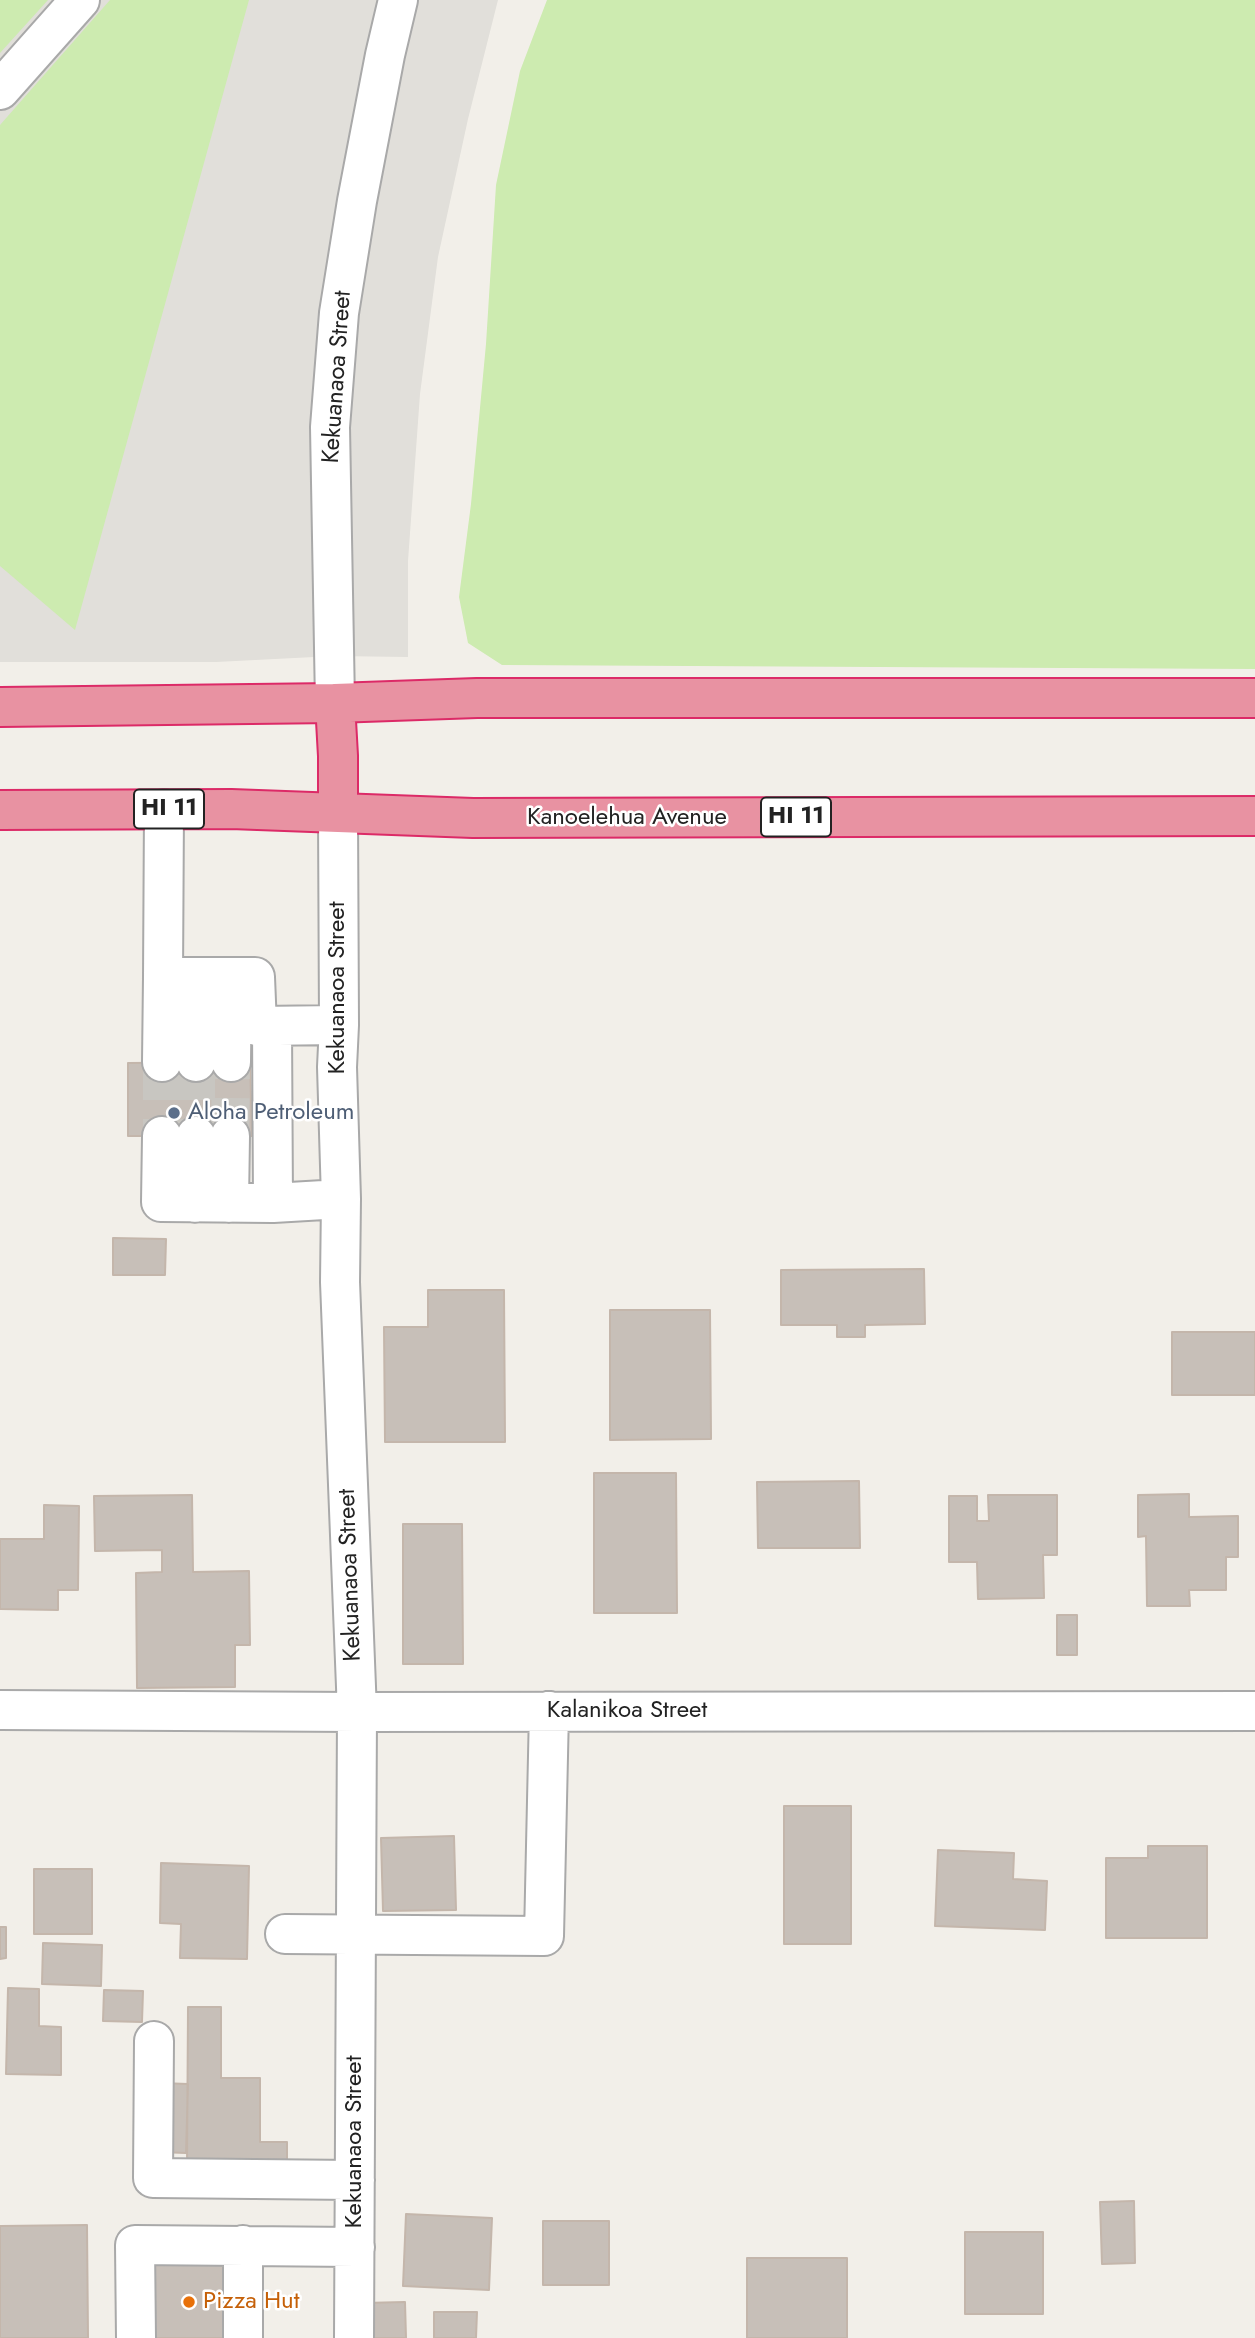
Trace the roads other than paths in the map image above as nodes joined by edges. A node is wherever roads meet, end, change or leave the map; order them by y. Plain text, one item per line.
1 (80, 0) edge
2 (398, 0) edge
3 (0, 90) edge
4 (1255, 698) edge
5 (335, 703) junction
6 (0, 707) edge
7 (164, 809) junction
8 (0, 810) edge
9 (338, 813) junction
10 (1255, 816) edge
11 (197, 977) junction
12 (340, 1025) junction
13 (272, 1026) junction
14 (341, 1199) junction
15 (212, 1203) junction
16 (273, 1203) junction
17 (0, 1710) edge
18 (549, 1711) junction
19 (1255, 1711) edge
20 (357, 1712) junction
21 (285, 1934) dead end
22 (356, 1936) junction
23 (154, 2041) dead end
24 (355, 2180) junction
25 (243, 2245) junction
26 (355, 2247) junction
27 (136, 2338) edge
28 (243, 2338) edge
29 (355, 2338) edge

1 - 3 street
2 - 5 street, Kekuanaoa Street
4 - 5 highway
5 - 6 highway
5 - 9 highway
7 - 8 highway, Kanoelehua Avenue / HI 11
7 - 9 highway, Kanoelehua Avenue / HI 11
7 - 11 street
9 - 10 highway, Kanoelehua Avenue / HI 11
9 - 12 street, Kekuanaoa Street
11 - 11 street
11 - 13 street
12 - 13 street
12 - 14 street, Kekuanaoa Street
13 - 16 street
14 - 16 street
14 - 20 street, Kekuanaoa Street
15 - 15 street
15 - 16 street
17 - 20 street, Kalanikoa Street
18 - 19 street, Kalanikoa Street
18 - 20 street, Kalanikoa Street
18 - 22 street
20 - 22 street, Kekuanaoa Street
21 - 22 street
22 - 24 street, Kekuanaoa Street
23 - 24 street
24 - 26 street, Kekuanaoa Street
25 - 26 street
25 - 27 street
25 - 28 street
26 - 29 street, Kekuanaoa Street

